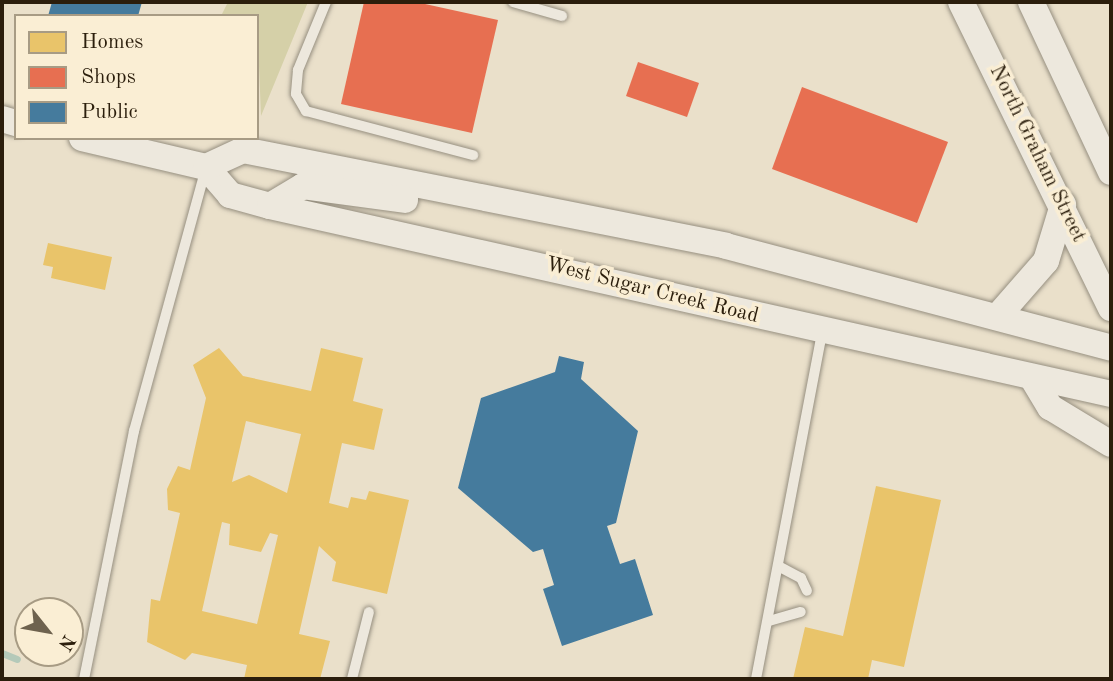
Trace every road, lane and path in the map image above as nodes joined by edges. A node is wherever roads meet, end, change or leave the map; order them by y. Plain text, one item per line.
1 (326, 2) edge
2 (513, 2) edge
3 (961, 2) edge
4 (1031, 2) edge
5 (562, 16) dead end
6 (91, 140) edge
7 (473, 155) dead end
8 (206, 167) junction
9 (1111, 172) edge
10 (449, 194) junction
11 (1063, 205) junction
12 (270, 206) junction
13 (1111, 308) edge
14 (998, 316) junction
15 (822, 332) junction
16 (1111, 348) edge
17 (1033, 379) junction
18 (1111, 394) edge
19 (1111, 444) edge
20 (780, 567) junction
21 (807, 591) dead end
22 (369, 612) dead end
23 (801, 612) dead end
24 (769, 621) junction
25 (84, 679) edge
26 (352, 679) edge
27 (756, 679) edge

1 - 7 lane
2 - 5 lane
3 - 11 main road, North Graham Street
4 - 9 main road
6 - 8 main road
8 - 10 main road
8 - 12 main road, West Sugar Creek Road
8 - 25 lane
10 - 12 main road
10 - 14 main road
11 - 13 main road, North Graham Street
11 - 14 main road
12 - 15 main road, West Sugar Creek Road
14 - 16 main road
15 - 17 main road, West Sugar Creek Road
15 - 20 lane
17 - 18 main road, West Sugar Creek Road
17 - 19 main road
20 - 21 lane
20 - 24 lane
22 - 26 lane
23 - 24 lane
24 - 27 lane

